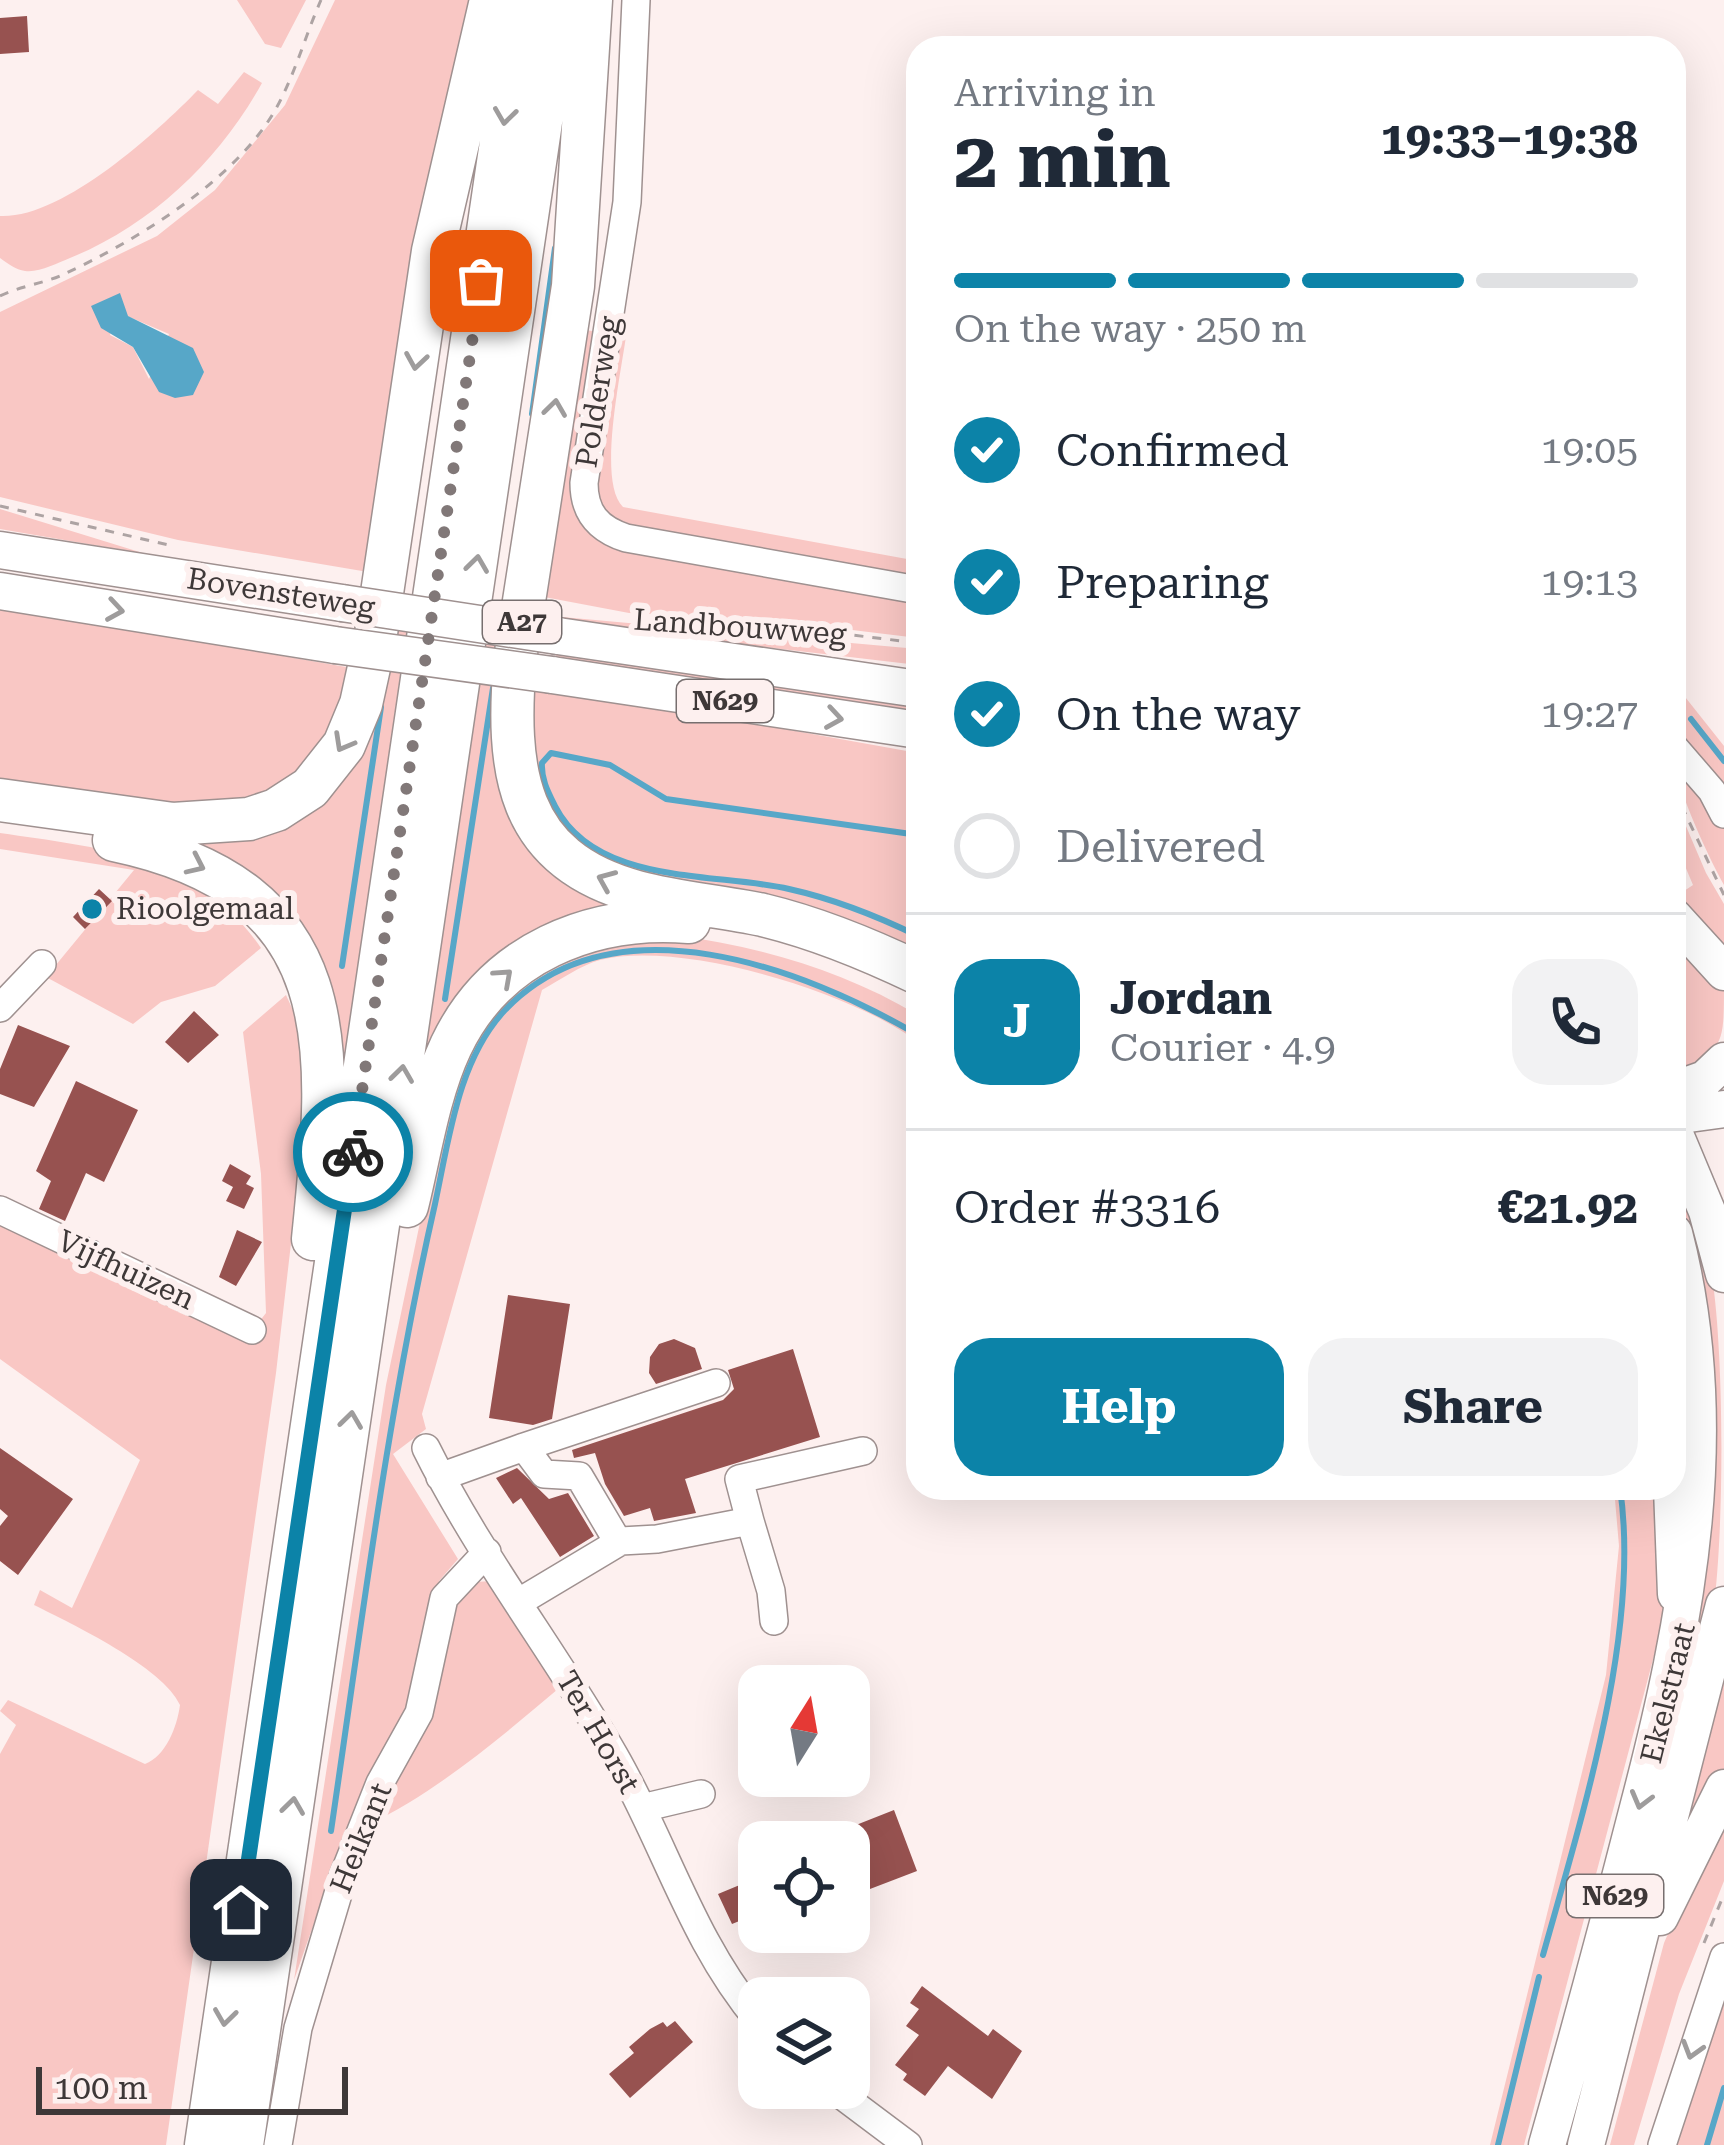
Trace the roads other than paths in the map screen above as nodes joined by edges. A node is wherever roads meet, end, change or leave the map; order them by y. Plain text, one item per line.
1 (491, 0) edge
2 (522, 0) edge
3 (559, 0) edge
4 (591, 0) edge
5 (636, 0) edge
6 (0, 550) edge
7 (906, 588) edge
8 (0, 591) edge
9 (906, 686) edge
10 (906, 730) edge
11 (1686, 761) edge
12 (0, 800) edge
13 (1724, 814) edge
14 (0, 824) edge
15 (1686, 930) edge
16 (43, 964) dead end
17 (906, 967) edge
18 (1724, 972) edge
19 (906, 993) edge
20 (0, 1008) edge
21 (1724, 1061) edge
22 (1686, 1086) edge
23 (1724, 1109) edge
24 (1686, 1114) edge
25 (1686, 1161) edge
26 (0, 1210) edge
27 (1724, 1274) edge
28 (1686, 1278) edge
29 (252, 1330) dead end
30 (360, 1356) junction
31 (716, 1382) dead end
32 (426, 1448) dead end
33 (524, 1448) junction
34 (863, 1451) dead end
35 (440, 1478) junction
36 (303, 1486) junction
37 (1673, 1500) edge
38 (750, 1521) junction
39 (619, 1542) junction
40 (487, 1552) junction
41 (519, 1602) junction
42 (1724, 1605) edge
43 (774, 1621) dead end
44 (1681, 1646) junction
45 (1724, 1788) edge
46 (701, 1794) dead end
47 (642, 1808) junction
48 (1724, 1957) edge
49 (1631, 1974) junction
50 (738, 1996) edge
51 (860, 2109) edge
52 (206, 2145) edge
53 (242, 2145) edge
54 (278, 2145) edge
55 (908, 2145) edge
56 (1547, 2145) edge
57 (1586, 2145) edge
58 (1663, 2145) edge

1 -> 12 highway
2 -> 36 highway
30 -> 3 highway, A27
17 -> 4 highway, A27
5 - 7 street, Polderweg
6 - 9 main road, Bovensteweg / N629, bridge
8 -> 10 main road, Bovensteweg / N629, bridge
11 - 13 street
14 -> 36 highway
15 - 18 main road
16 - 20 street
30 -> 19 highway, A27
21 - 22 main road
23 - 24 main road
25 - 27 main road
26 - 29 street, Vijfhuizen
28 - 44 main road, Ekelstraat / N629
53 -> 30 highway, A27
31 - 33 street
32 - 35 street, Ter Horst
33 - 35 street
33 - 39 street
34 - 38 street
35 - 40 street, Ter Horst
36 -> 52 highway
37 - 44 main road, N629
38 - 39 street
38 - 43 street
39 - 41 street
40 - 41 street, Ter Horst
40 - 54 street, Heikant
41 - 47 street, Ter Horst
42 - 49 main road, Ekelstraat / N629
44 -> 56 main road, Ekelstraat / N629
45 - 49 main road, N629
46 - 47 street
47 - 50 street, Ter Horst
48 -> 58 street
49 - 57 main road, Ekelstraat / N629
51 - 55 street

